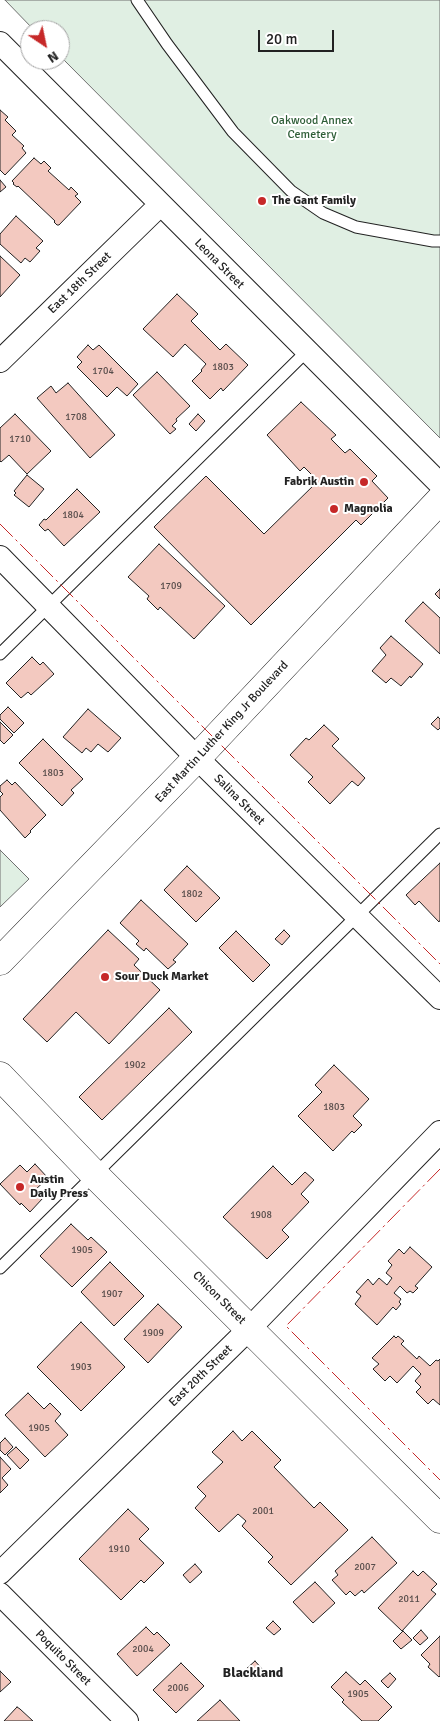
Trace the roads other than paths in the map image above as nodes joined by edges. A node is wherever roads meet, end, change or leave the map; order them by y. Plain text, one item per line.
1 (137, 0) edge
2 (3, 51) edge
3 (160, 205) junction
4 (440, 241) edge
5 (307, 351) junction
6 (0, 361) edge
7 (440, 484) edge
8 (440, 500) edge
9 (0, 557) edge
10 (49, 606) junction
11 (0, 654) edge
12 (197, 758) junction
13 (440, 834) edge
14 (357, 916) junction
15 (0, 961) edge
16 (440, 998) edge
17 (0, 1076) edge
18 (440, 1132) edge
19 (95, 1175) junction
20 (0, 1268) edge
21 (250, 1328) junction
22 (440, 1520) edge
23 (0, 1573) edge
24 (0, 1594) edge
25 (127, 1721) edge

1 - 4 lane
2 - 3 street, Leona Street
3 - 5 street, Leona Street
3 - 6 street, East 18th Street
5 - 7 street, Leona Street
5 - 10 lane
8 - 12 main road, East Martin Luther King Jr Boulevard
9 - 10 street, Salina Street
10 - 11 lane
10 - 12 street, Salina Street
12 - 14 street, Salina Street
12 - 15 main road, East Martin Luther King Jr Boulevard
13 - 14 lane
14 - 16 street, Salina Street
14 - 19 lane
17 - 19 main road, Chicon Street
18 - 21 street, East 20th Street
19 - 20 lane
19 - 21 main road, Chicon Street
21 - 22 main road, Chicon Street
21 - 23 street, East 20th Street
24 - 25 street, Poquito Street

